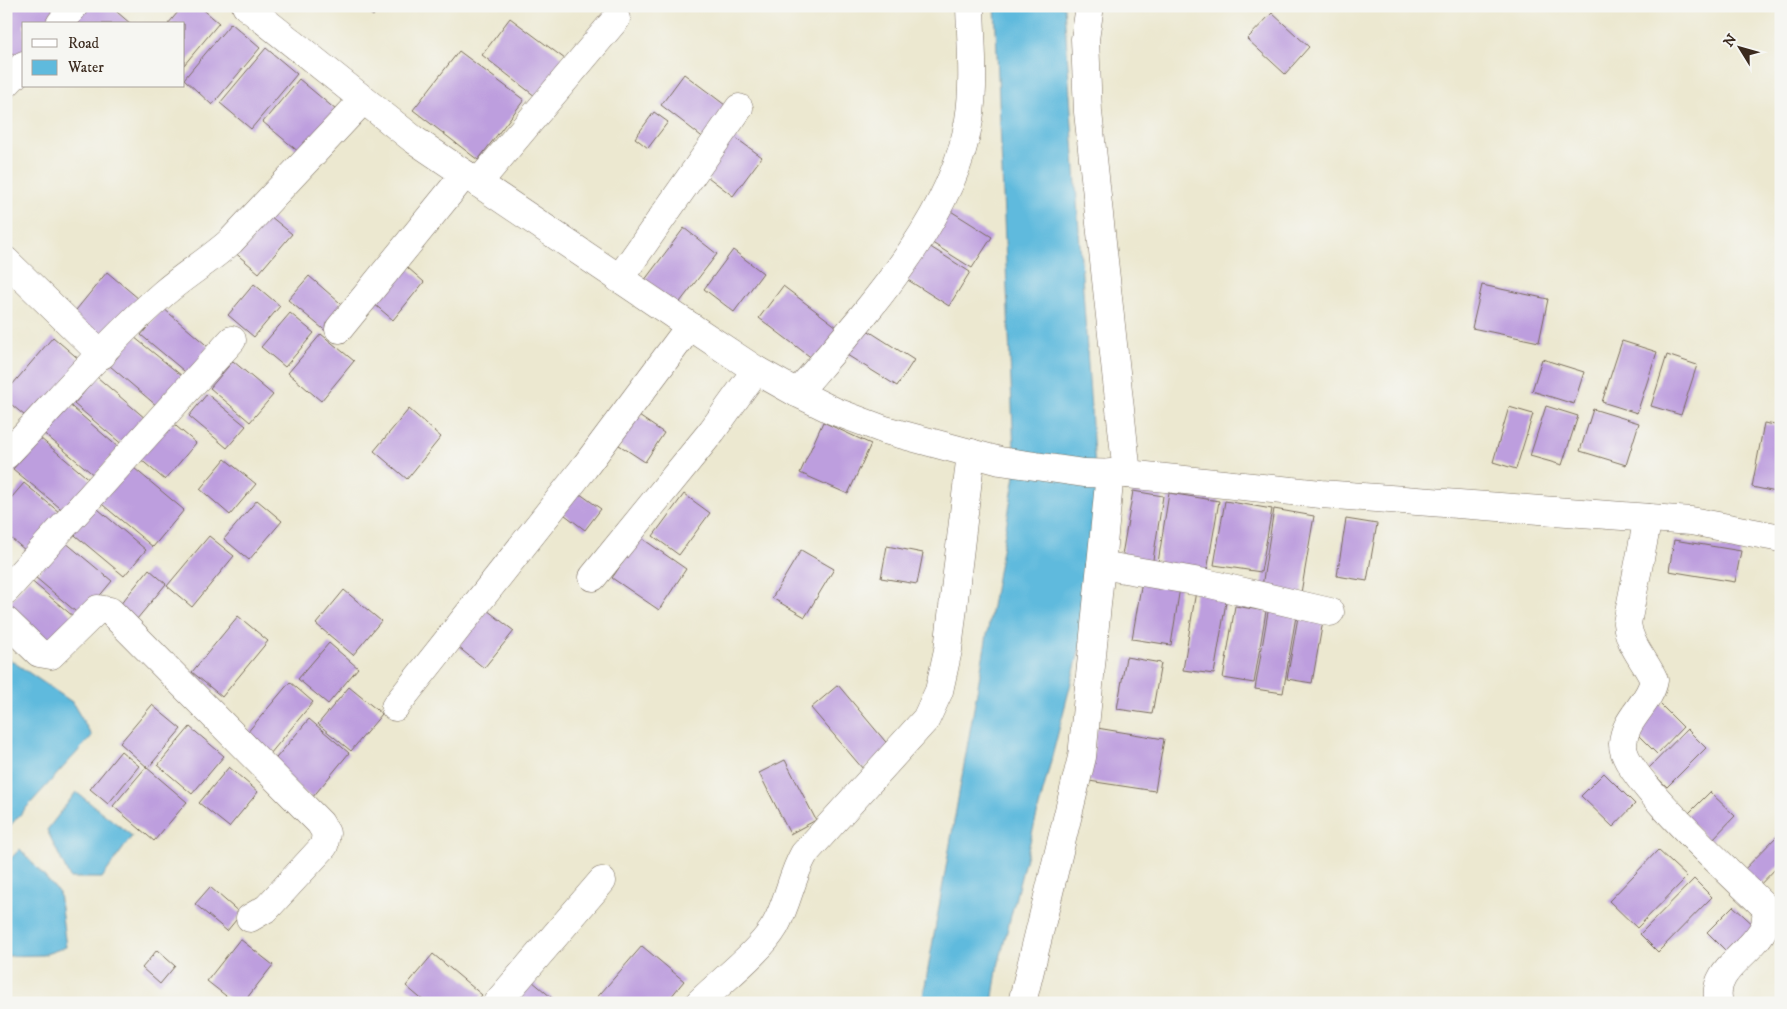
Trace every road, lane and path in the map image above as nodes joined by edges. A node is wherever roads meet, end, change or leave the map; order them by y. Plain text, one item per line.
1 (74, 6) edge
2 (246, 6) edge
3 (970, 6) edge
4 (1090, 6) edge
5 (616, 19) dead end
6 (62, 22) edge
7 (22, 66) edge
8 (6, 84) edge
9 (363, 100) junction
10 (739, 108) dead end
11 (472, 179) junction
12 (6, 261) edge
13 (619, 279) junction
14 (690, 326) junction
15 (338, 329) dead end
16 (232, 340) dead end
17 (102, 355) junction
18 (756, 370) junction
19 (797, 393) junction
20 (971, 453) junction
21 (6, 455) edge
22 (1107, 474) junction
23 (1648, 518) junction
24 (1781, 538) edge
25 (1101, 565) junction
26 (593, 577) dead end
27 (6, 590) edge
28 (1330, 612) dead end
29 (6, 621) edge
30 (396, 706) dead end
31 (602, 881) dead end
32 (250, 918) dead end
33 (497, 1003) edge
34 (699, 1003) edge
35 (1022, 1003) edge
36 (1719, 1003) edge

1 - 6 street
2 - 9 street
3 - 19 street
4 - 22 street
5 - 11 street
7 - 8 street
9 - 11 street
9 - 17 street
10 - 13 street
11 - 13 street
11 - 15 street
12 - 17 street
13 - 14 street
14 - 18 street
14 - 30 street
16 - 27 street
17 - 21 street
18 - 19 street
18 - 26 street
19 - 20 street
20 - 22 street
20 - 34 street
22 - 23 street
22 - 25 street
23 - 24 street
23 - 36 street
25 - 28 street
25 - 35 street
29 - 32 street
31 - 33 street

